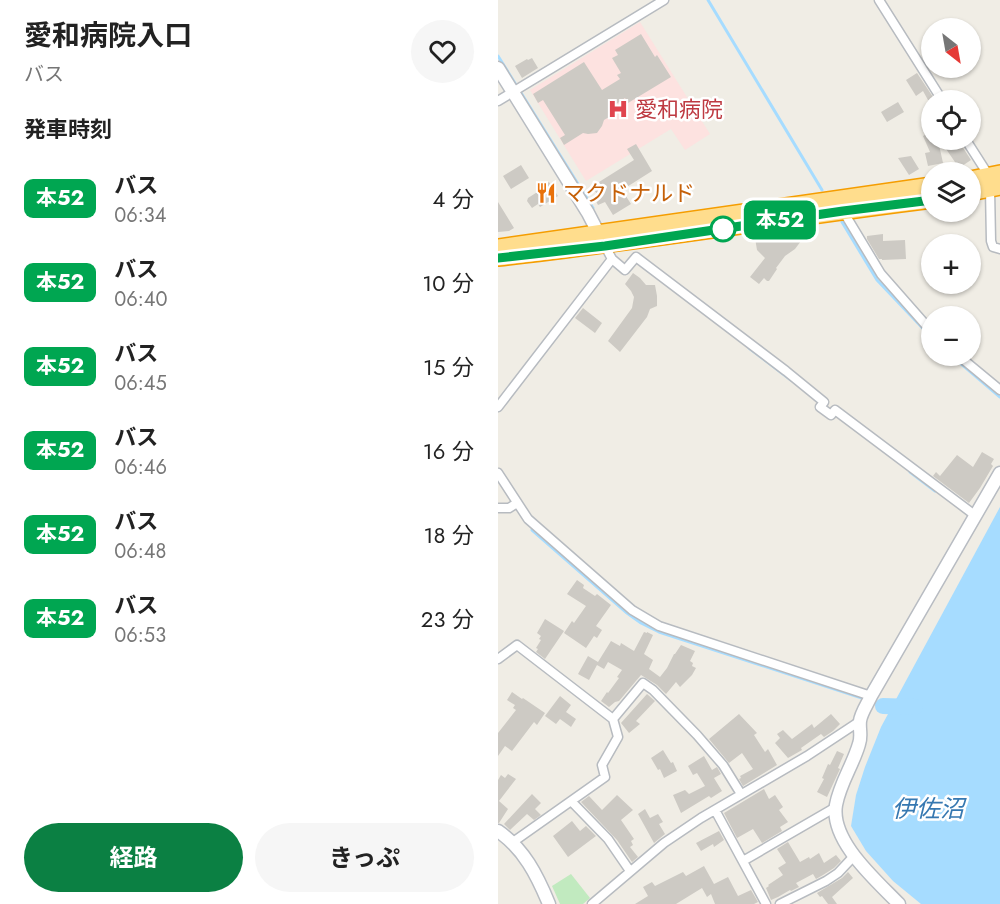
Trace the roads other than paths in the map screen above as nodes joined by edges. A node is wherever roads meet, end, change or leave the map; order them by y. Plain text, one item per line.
1 (664, 0) edge
2 (879, 0) edge
3 (498, 68) edge
4 (936, 90) edge
5 (513, 92) junction
6 (498, 101) edge
7 (973, 150) edge
8 (995, 181) edge
9 (921, 187) edge
10 (981, 188) edge
11 (921, 201) edge
12 (843, 211) junction
13 (606, 246) junction
14 (498, 247) edge
15 (1000, 249) edge
16 (498, 258) edge
17 (921, 320) edge
18 (971, 366) edge
19 (1000, 390) edge
20 (498, 407) edge
21 (498, 473) edge
22 (1000, 473) edge
23 (517, 503) junction
24 (498, 508) edge
25 (976, 516) junction
26 (498, 659) edge
27 (871, 696) junction
28 (613, 719) junction
29 (860, 721) junction
30 (741, 794) junction
31 (572, 802) junction
32 (836, 807) junction
33 (715, 810) junction
34 (498, 831) edge
35 (513, 842) junction
36 (854, 856) junction
37 (743, 861) junction
38 (630, 871) junction
39 (549, 904) edge
40 (592, 904) edge
41 (766, 904) edge
42 (780, 904) edge
43 (898, 904) edge

1 - 5 street
2 - 4 street
3 - 5 street
5 - 6 street
5 - 13 street
7 - 8 street
8 - 10 highway
8 - 15 street
9 - 13 highway
11 - 12 highway
12 - 13 highway
12 - 17 street
13 - 14 highway
13 - 16 highway
13 - 20 street
13 - 25 street
18 - 19 street
21 - 23 street
22 - 25 street
23 - 24 street
23 - 27 street
25 - 27 street
26 - 28 street
27 - 29 street
28 - 30 street
28 - 31 street
29 - 30 street
29 - 32 street
30 - 33 street
31 - 35 street
31 - 38 street
32 - 36 street
32 - 37 street
33 - 37 street
33 - 38 street
34 - 35 street
35 - 39 street
36 - 42 street
36 - 43 street
37 - 41 street
38 - 40 street

